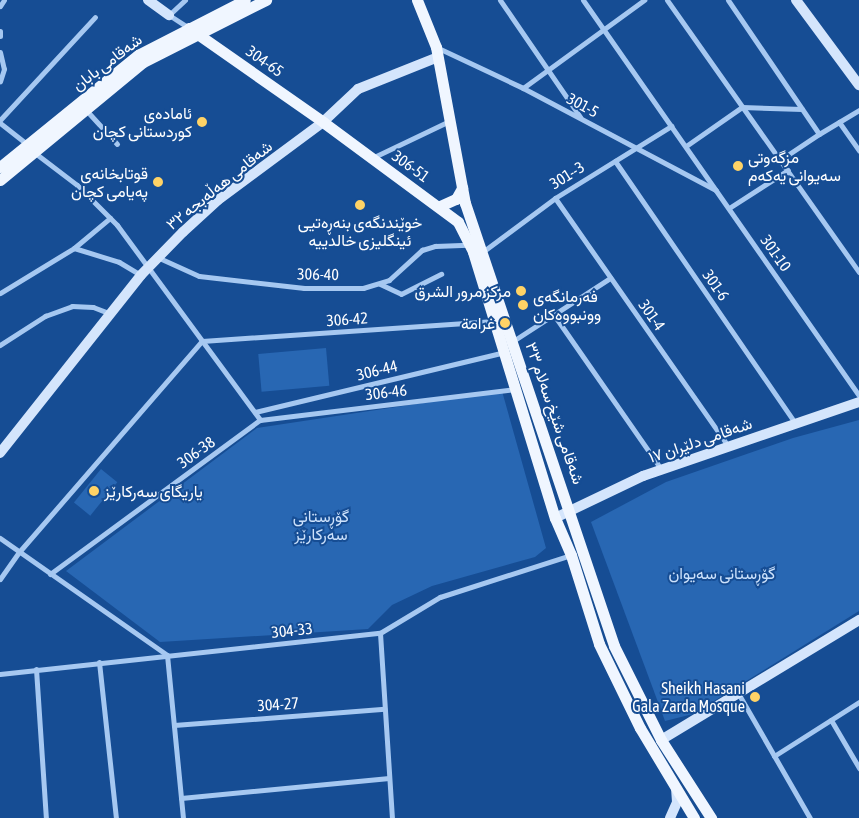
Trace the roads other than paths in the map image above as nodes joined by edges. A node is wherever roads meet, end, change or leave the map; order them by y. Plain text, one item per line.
1 (4, 0) edge
2 (185, 0) edge
3 (245, 0) edge
4 (266, 0) edge
5 (417, 0) edge
6 (500, 0) edge
7 (583, 0) edge
8 (644, 0) edge
9 (667, 0) edge
10 (728, 0) edge
11 (796, 0) edge
12 (150, 1) edge
13 (0, 6) edge
14 (169, 15) junction
15 (95, 17) dead end
16 (603, 29) junction
17 (0, 31) edge
18 (193, 31) junction
19 (0, 36) edge
20 (0, 52) edge
21 (437, 52) junction
22 (548, 71) junction
23 (858, 80) edge
24 (0, 82) edge
25 (523, 88) junction
26 (742, 106) junction
27 (802, 109) junction
28 (86, 110) junction
29 (859, 110) edge
30 (580, 118) junction
31 (0, 121) edge
32 (450, 121) junction
33 (323, 122) junction
34 (839, 122) junction
35 (672, 126) junction
36 (819, 134) junction
37 (117, 144) dead end
38 (686, 146) junction
39 (31, 148) junction
40 (638, 148) junction
41 (859, 151) edge
42 (372, 158) junction
43 (780, 160) junction
44 (615, 161) junction
45 (0, 167) edge
46 (788, 170) junction
47 (0, 180) edge
48 (462, 188) junction
49 (717, 190) junction
50 (555, 198) junction
51 (440, 206) junction
52 (729, 208) junction
53 (110, 218) junction
54 (471, 245) junction
55 (74, 248) junction
56 (481, 253) junction
57 (157, 257) junction
58 (145, 271) junction
59 (859, 272) edge
60 (441, 274) dead end
61 (610, 278) junction
62 (380, 284) junction
63 (0, 293) edge
64 (491, 293) junction
65 (111, 314) junction
66 (554, 315) junction
67 (494, 321) junction
68 (202, 341) junction
69 (513, 341) junction
70 (0, 345) edge
71 (505, 352) junction
72 (516, 388) junction
73 (859, 394) edge
74 (859, 402) edge
75 (255, 412) junction
76 (260, 420) junction
77 (796, 424) junction
78 (728, 447) junction
79 (0, 453) edge
80 (661, 469) junction
81 (571, 512) junction
82 (555, 518) junction
83 (0, 538) edge
84 (19, 552) junction
85 (571, 555) junction
86 (50, 574) junction
87 (0, 579) edge
88 (859, 620) edge
89 (380, 633) junction
90 (167, 655) junction
91 (99, 662) junction
92 (36, 669) junction
93 (0, 674) edge
94 (738, 693) junction
95 (859, 702) edge
96 (384, 709) junction
97 (831, 720) junction
98 (174, 725) junction
99 (661, 740) junction
100 (774, 756) junction
101 (859, 768) edge
102 (389, 778) junction
103 (676, 788) junction
104 (181, 798) junction
105 (46, 818) edge
106 (116, 818) edge
107 (183, 818) edge
108 (392, 818) edge
109 (670, 818) edge
110 (694, 818) edge
111 (711, 818) edge
112 (810, 818) edge

1 - 13 street
2 - 14 street
3 - 18 main road, شەقامی بابان
4 - 18 main road
5 - 21 main road, شەقامی شێخ سەلام ٣٣
6 - 22 street
7 - 16 street, 301-10
8 - 16 street
9 - 26 street
10 - 27 street
11 - 23 street
12 - 14 street
14 - 18 street
15 - 31 street
16 - 22 street
16 - 35 street, 301-10
17 - 19 street
18 - 28 main road
18 - 33 main road, 304-65
18 - 39 main road, شەقامی بابان
20 - 24 street
21 - 25 street, 301-5
21 - 32 main road, شەقامی شێخ سەلام ٣٣
21 - 33 street, شەقامی هەڵەبجە ٣٢
22 - 25 street
22 - 30 street
25 - 30 street, 301-5
26 - 27 street
26 - 38 street
26 - 43 street
27 - 36 street
28 - 37 street
28 - 39 main road
29 - 34 street
30 - 40 street, 301-5
31 - 39 street
32 - 42 street
32 - 48 main road, شەقامی شێخ سەلام ٣٣
33 - 42 main road, 306-51
33 - 57 street, شەقامی هەڵەبجە ٣٢
34 - 36 street
34 - 41 street
35 - 38 street, 301-10
35 - 40 street, 301--3
36 - 43 street
38 - 49 street, 301-10
39 - 45 main road, شەقامی بابان
39 - 47 main road
39 - 53 street
40 - 44 street, 301--3
40 - 49 street, 301-5
42 - 51 main road, 306-51
43 - 46 street
44 - 50 street, 301--3
44 - 77 street, 301-6
46 - 52 street
46 - 59 street
48 - 51 main road
48 - 56 main road, شەقامی شێخ سەلام ٣٣
49 - 52 street, 301-10
50 - 56 street, 301--3
50 - 61 street, 301-4
51 - 54 main road, 306-51
52 - 73 street, 301-10
53 - 55 street
53 - 58 street
54 - 62 street
54 - 64 main road, شەقامی شێخ سەلام ٣٣
55 - 58 street
55 - 63 street
56 - 64 main road, شەقامی شێخ سەلام ٣٣
57 - 58 street, شەقامی هەڵەبجە ٣٢
57 - 62 street, 306-40
58 - 65 street, شەقامی هەڵەبجە ٣٢
58 - 68 street
60 - 62 street
61 - 66 street
61 - 78 street, 301-4
64 - 67 main road, شەقامی شێخ سەلام ٣٣
64 - 69 main road, شەقامی شێخ سەلام ٣٣
65 - 70 street
65 - 79 street, شەقامی هەڵەبجە ٣٢
66 - 69 street
66 - 80 street
67 - 68 street, 306-42
67 - 71 main road, شەقامی شێخ سەلام ٣٣
68 - 75 street
68 - 84 street
69 - 81 main road, شەقامی شێخ سەلام ٣٣
71 - 72 main road, شەقامی شێخ سەلام ٣٣
71 - 75 street, 306-44
72 - 76 street, 306-46
72 - 82 main road, شەقامی شێخ سەلام ٣٣
74 - 77 street, شەقامی دلێران ١٧
75 - 76 street
76 - 86 street, 306-38
77 - 78 street, شەقامی دلێران ١٧
78 - 80 street, شەقامی دلێران ١٧
80 - 81 street, شەقامی دلێران ١٧
81 - 82 street, شەقامی دلێران ١٧
81 - 99 main road, شەقامی شێخ سەلام ٣٣
82 - 85 main road, شەقامی شێخ سەلام ٣٣
83 - 84 street
84 - 86 street
84 - 87 street
85 - 89 street, 304-33
85 - 103 main road, شەقامی شێخ سەلام ٣٣
86 - 90 street
88 - 94 street
89 - 90 street, 304-33
89 - 96 street
90 - 91 street, 304-33
90 - 98 street
91 - 92 street, 304-33
91 - 106 street
92 - 93 street, 304-33
92 - 105 street
94 - 99 street
94 - 100 street
95 - 97 street
96 - 98 street, 304-27
96 - 102 street
97 - 100 street
97 - 101 street
98 - 104 street
99 - 111 main road, شەقامی شێخ سەلام ٣٣
100 - 112 street
102 - 104 street
102 - 108 street
103 - 109 street
103 - 110 main road, شەقامی شێخ سەلام ٣٣
104 - 107 street

